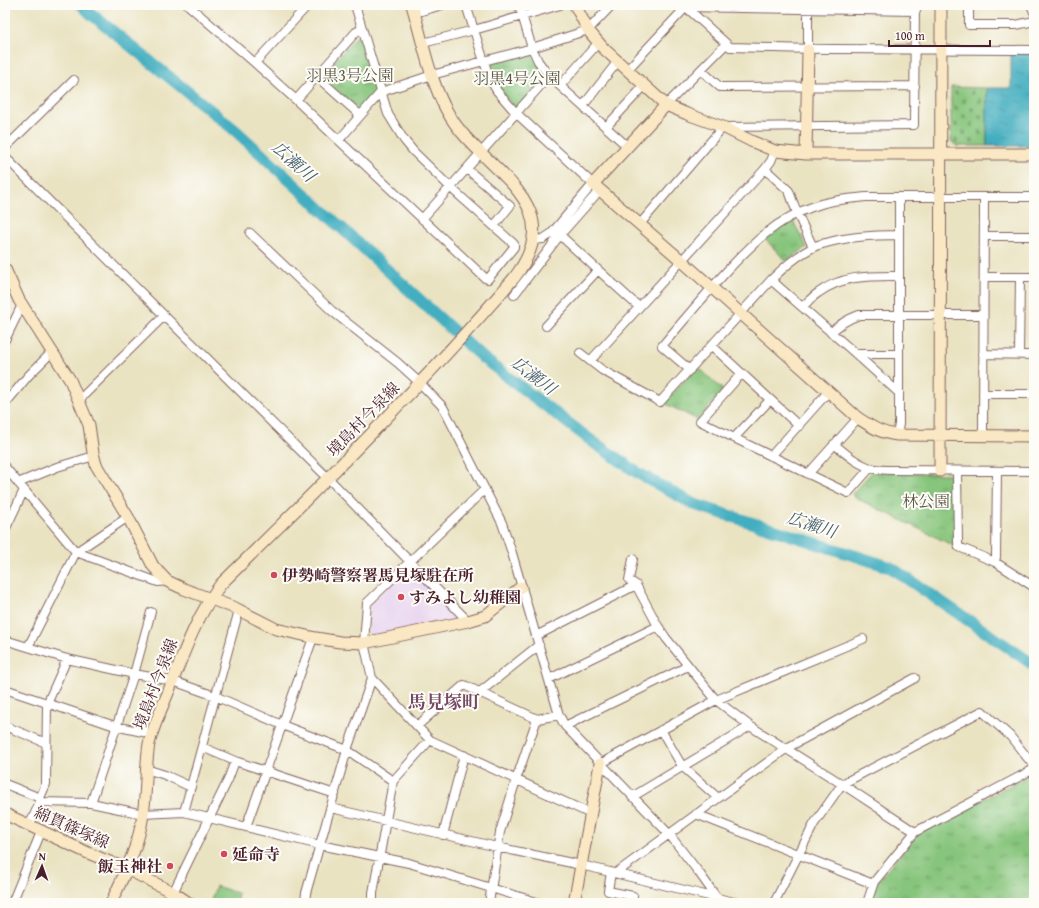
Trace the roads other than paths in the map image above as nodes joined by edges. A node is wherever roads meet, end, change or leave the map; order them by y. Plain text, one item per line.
1 (188, 5) edge
2 (308, 5) edge
3 (355, 5) edge
4 (442, 5) edge
5 (466, 5) edge
6 (519, 5) edge
7 (560, 5) edge
8 (575, 5) edge
9 (612, 5) edge
10 (942, 5) edge
11 (968, 5) edge
12 (1030, 5) edge
13 (686, 6) edge
14 (732, 7) edge
15 (768, 7) edge
16 (808, 7) edge
17 (916, 8) edge
18 (414, 9) edge
19 (1034, 12) edge
20 (522, 16) junction
21 (1034, 21) edge
22 (362, 29) junction
23 (474, 30) junction
24 (588, 30) junction
25 (599, 42) junction
26 (423, 43) junction
27 (726, 44) junction
28 (532, 48) junction
29 (915, 49) junction
30 (942, 49) junction
31 (808, 50) junction
32 (1034, 50) edge
33 (618, 61) junction
34 (484, 62) junction
35 (255, 63) junction
36 (628, 69) junction
37 (701, 70) junction
38 (432, 75) junction
39 (316, 76) junction
40 (550, 76) junction
41 (74, 80) dead end
42 (645, 85) junction
43 (560, 86) junction
44 (915, 86) junction
45 (808, 87) junction
46 (381, 92) junction
47 (296, 100) junction
48 (666, 105) junction
49 (583, 106) junction
50 (516, 113) junction
51 (360, 115) junction
52 (807, 125) junction
53 (606, 127) junction
54 (723, 127) junction
55 (339, 140) junction
56 (628, 147) junction
57 (5, 148) edge
58 (775, 151) junction
59 (481, 154) junction
60 (806, 154) junction
61 (941, 154) junction
62 (1034, 154) edge
63 (5, 157) edge
64 (468, 169) junction
65 (765, 169) junction
66 (597, 187) junction
67 (451, 188) junction
68 (899, 197) junction
69 (942, 197) junction
70 (1034, 197) edge
71 (984, 198) junction
72 (797, 213) junction
73 (422, 219) junction
74 (640, 224) junction
75 (494, 226) junction
76 (250, 233) dead end
77 (560, 235) junction
78 (899, 235) junction
79 (984, 236) junction
80 (1034, 236) edge
81 (534, 240) junction
82 (813, 247) junction
83 (682, 261) junction
84 (598, 270) junction
85 (6, 274) edge
86 (899, 276) junction
87 (984, 277) junction
88 (1020, 277) junction
89 (1034, 277) edge
90 (771, 280) junction
91 (712, 288) junction
92 (514, 295) dead end
93 (22, 305) junction
94 (639, 307) junction
95 (802, 307) junction
96 (741, 313) junction
97 (899, 315) junction
98 (941, 315) junction
99 (983, 315) junction
100 (164, 316) junction
101 (546, 326) dead end
102 (832, 333) junction
103 (5, 340) edge
104 (712, 346) junction
105 (52, 352) junction
106 (580, 353) dead end
107 (856, 354) junction
108 (899, 354) junction
109 (983, 354) junction
110 (1019, 354) junction
111 (1034, 355) edge
112 (591, 360) junction
113 (690, 370) junction
114 (741, 374) junction
115 (422, 380) junction
116 (829, 391) junction
117 (899, 393) junction
118 (983, 394) junction
119 (1034, 394) edge
120 (79, 400) junction
121 (770, 400) junction
122 (5, 404) edge
123 (858, 418) junction
124 (799, 426) junction
125 (897, 435) junction
126 (941, 436) junction
127 (983, 436) junction
128 (1034, 436) edge
129 (734, 438) junction
130 (834, 444) junction
131 (94, 456) junction
132 (771, 456) junction
133 (5, 467) edge
134 (870, 468) junction
135 (940, 470) junction
136 (957, 471) junction
137 (997, 471) junction
138 (1034, 471) edge
139 (808, 474) junction
140 (329, 478) junction
141 (18, 483) junction
142 (484, 489) junction
143 (24, 490) junction
144 (128, 517) junction
145 (5, 530) edge
146 (76, 552) junction
147 (633, 559) dead end
148 (411, 561) junction
149 (995, 562) junction
150 (167, 581) junction
151 (636, 585) junction
152 (521, 587) junction
153 (1034, 587) edge
154 (209, 599) junction
155 (239, 610) junction
156 (151, 612) dead end
157 (468, 621) junction
158 (658, 626) junction
159 (313, 638) junction
160 (863, 639) dead end
161 (5, 640) edge
162 (538, 641) junction
163 (364, 643) junction
164 (28, 647) junction
165 (67, 659) junction
166 (688, 666) junction
167 (134, 674) junction
168 (372, 678) junction
169 (916, 678) dead end
170 (549, 679) junction
171 (173, 681) junction
172 (5, 689) edge
173 (480, 692) junction
174 (215, 696) junction
175 (716, 700) junction
176 (47, 704) junction
177 (560, 715) junction
178 (537, 719) junction
179 (282, 725) junction
180 (5, 726) edge
181 (115, 726) junction
182 (416, 726) junction
183 (565, 726) junction
184 (750, 726) junction
185 (662, 730) junction
186 (152, 734) junction
187 (430, 740) junction
188 (46, 743) junction
189 (202, 747) junction
190 (787, 748) junction
191 (347, 750) junction
192 (464, 755) junction
193 (235, 761) junction
194 (600, 764) junction
195 (682, 766) junction
196 (1034, 768) edge
197 (146, 769) junction
198 (266, 771) junction
199 (516, 780) junction
200 (393, 781) junction
201 (5, 784) edge
202 (842, 784) junction
203 (191, 787) junction
204 (335, 794) junction
205 (632, 797) junction
206 (718, 798) junction
207 (40, 800) junction
208 (91, 803) junction
209 (330, 808) junction
210 (184, 812) junction
211 (5, 814) edge
212 (143, 814) junction
213 (590, 814) junction
214 (696, 814) junction
215 (210, 818) junction
216 (386, 821) junction
217 (30, 826) junction
218 (246, 827) junction
219 (41, 832) junction
220 (915, 832) junction
221 (669, 834) junction
222 (443, 835) junction
223 (320, 845) junction
224 (497, 847) junction
225 (799, 854) junction
226 (380, 858) junction
227 (581, 865) junction
228 (127, 868) junction
229 (613, 873) junction
230 (873, 884) junction
231 (491, 887) junction
232 (171, 898) edge
233 (718, 901) edge
234 (12, 903) edge
235 (111, 903) edge
236 (189, 903) edge
237 (305, 903) edge
238 (373, 903) edge
239 (489, 903) edge
240 (540, 903) edge
241 (574, 903) edge
242 (631, 903) edge
243 (738, 903) edge
244 (774, 903) edge
245 (867, 903) edge

1 - 35 street
2 - 35 street
3 - 22 street
4 - 18 street
5 - 23 street
6 - 20 street
7 - 20 street
8 - 24 street
9 - 24 street
10 - 30 street
11 - 21 street
12 - 19 street
13 - 14 street
13 - 27 street
13 - 36 street
14 - 15 street
15 - 16 street
16 - 17 street
16 - 31 street
17 - 29 street
18 - 26 street, 境島村今泉線
20 - 23 street
20 - 28 street
22 - 39 street
22 - 46 street
23 - 26 street
23 - 34 street
24 - 25 street
24 - 28 street
25 - 33 street
25 - 43 street
26 - 38 street, 境島村今泉線
27 - 31 street
27 - 37 street
28 - 34 street
28 - 40 street
29 - 30 street
29 - 31 street
29 - 44 street
30 - 32 street
30 - 61 street
31 - 45 street
33 - 36 street
33 - 49 street
34 - 38 street
34 - 50 street
35 - 47 street
36 - 42 street
37 - 45 street
37 - 48 street
38 - 46 street
38 - 59 street, 境島村今泉線
39 - 47 street
39 - 51 street
40 - 43 street
40 - 50 street
41 - 57 street
42 - 48 street
42 - 53 street
43 - 49 street
44 - 45 street
44 - 52 street
45 - 52 street
46 - 51 street
46 - 67 street
47 - 55 street
48 - 54 street
48 - 56 street
49 - 53 street
50 - 59 street
50 - 66 street
51 - 55 street
52 - 54 street
52 - 60 street
53 - 56 street
54 - 58 street
54 - 74 street
55 - 73 street
56 - 66 street
58 - 60 street
58 - 65 street
59 - 64 street
59 - 81 street, 境島村今泉線
60 - 61 street
61 - 62 street
61 - 69 street
63 - 100 street
64 - 67 street
64 - 75 street
65 - 72 street
65 - 83 street
66 - 74 street
66 - 77 street
66 - 81 street
67 - 73 street
67 - 75 street
68 - 69 street
68 - 72 street
68 - 78 street
69 - 71 street
69 - 98 street
70 - 71 street
71 - 79 street
72 - 82 street
72 - 91 street
73 - 75 street
74 - 83 street
76 - 115 street
77 - 84 street
77 - 92 street
78 - 82 street
78 - 86 street
79 - 80 street
79 - 87 street
81 - 115 street, 境島村今泉線
82 - 90 street
83 - 91 street
83 - 94 street
84 - 94 street
84 - 101 street
85 - 93 street
86 - 95 street
86 - 97 street
87 - 88 street
87 - 99 street
88 - 89 street
88 - 110 street
90 - 95 street
90 - 96 street
91 - 96 street
91 - 113 street
93 - 103 street
93 - 105 street
94 - 112 street
95 - 102 street
96 - 104 street
96 - 116 street
97 - 98 street
97 - 102 street
97 - 108 street
98 - 99 street
98 - 126 street
99 - 109 street
100 - 120 street
100 - 140 street
102 - 107 street
104 - 113 street
104 - 114 street
105 - 120 street
105 - 122 street
106 - 112 street
107 - 108 street
107 - 117 street
108 - 117 street
109 - 110 street
109 - 118 street
110 - 111 street
112 - 113 street
114 - 121 street
114 - 129 street
115 - 140 street, 境島村今泉線
115 - 142 street
116 - 123 street
116 - 124 street
117 - 125 street
118 - 119 street
118 - 127 street
120 - 131 street
121 - 124 street
121 - 129 street
123 - 125 street
123 - 130 street
124 - 132 street
125 - 126 street
126 - 127 street
126 - 135 street
127 - 128 street
129 - 132 street
130 - 134 street
130 - 139 street
131 - 141 street
131 - 144 street
132 - 139 street
133 - 141 street
134 - 135 street
134 - 139 street
135 - 136 street
136 - 137 street
136 - 149 street
137 - 138 street
137 - 149 street
140 - 148 street
140 - 154 street, 境島村今泉線
141 - 143 street
142 - 148 street
142 - 152 street
143 - 145 street
143 - 146 street
144 - 146 street
144 - 150 street
146 - 150 street
146 - 164 street
147 - 151 street
148 - 157 street
148 - 163 street
149 - 153 street
150 - 154 street
151 - 158 street
151 - 162 street
152 - 157 street
152 - 162 street
154 - 155 street
154 - 171 street, 境島村今泉線
155 - 159 street
155 - 174 street
156 - 167 street
157 - 163 street
158 - 166 street
158 - 170 street
159 - 163 street
159 - 179 street
160 - 175 street
161 - 164 street
162 - 170 street
162 - 173 street
163 - 168 street
164 - 165 street
165 - 167 street
165 - 176 street
166 - 175 street
166 - 183 street
167 - 171 street
167 - 181 street
168 - 182 street
168 - 191 street
169 - 190 street
170 - 177 street
171 - 174 street
171 - 186 street, 境島村今泉線
172 - 176 street
173 - 178 street
173 - 182 street
174 - 179 street
174 - 189 street
175 - 184 street
175 - 185 street
176 - 181 street
176 - 188 street
177 - 178 street
177 - 183 street
178 - 199 street
179 - 191 street
179 - 198 street
180 - 188 street
181 - 186 street
181 - 208 street
182 - 187 street
183 - 194 street
184 - 190 street
184 - 195 street
185 - 194 street
185 - 195 street
186 - 197 street, 境島村今泉線
187 - 192 street
187 - 200 street
188 - 207 street
189 - 193 street
189 - 203 street
190 - 202 street
190 - 206 street
191 - 200 street
191 - 204 street
192 - 199 street
192 - 222 street
193 - 198 street
193 - 215 street
194 - 205 street
194 - 213 street
195 - 205 street
195 - 206 street
196 - 202 street
196 - 220 street
197 - 203 street
197 - 212 street, 境島村今泉線
198 - 204 street
198 - 218 street
199 - 213 street
199 - 224 street
200 - 216 street
201 - 207 street
202 - 220 street
202 - 225 street
203 - 210 street
204 - 209 street
205 - 221 street
206 - 214 street
207 - 208 street
207 - 217 street
208 - 212 street
209 - 216 street
209 - 223 street
210 - 212 street
210 - 215 street
211 - 217 street, 綿貫篠塚線
212 - 228 street, 境島村今泉線
213 - 227 street
214 - 221 street
214 - 225 street
215 - 218 street
215 - 232 street
216 - 222 street
216 - 226 street
217 - 219 street, 綿貫篠塚線
218 - 223 street
219 - 228 street, 綿貫篠塚線
219 - 234 street
220 - 230 street
221 - 229 street
221 - 233 street
222 - 224 street
223 - 226 street
223 - 237 street
224 - 227 street
224 - 231 street
225 - 230 street
225 - 244 street
226 - 231 street
226 - 238 street
227 - 229 street
227 - 241 street
228 - 232 street, 綿貫篠塚線
228 - 235 street, 境島村今泉線
229 - 233 street
229 - 242 street
230 - 245 street
231 - 239 street
231 - 240 street
232 - 236 street, 綿貫篠塚線
233 - 243 street

